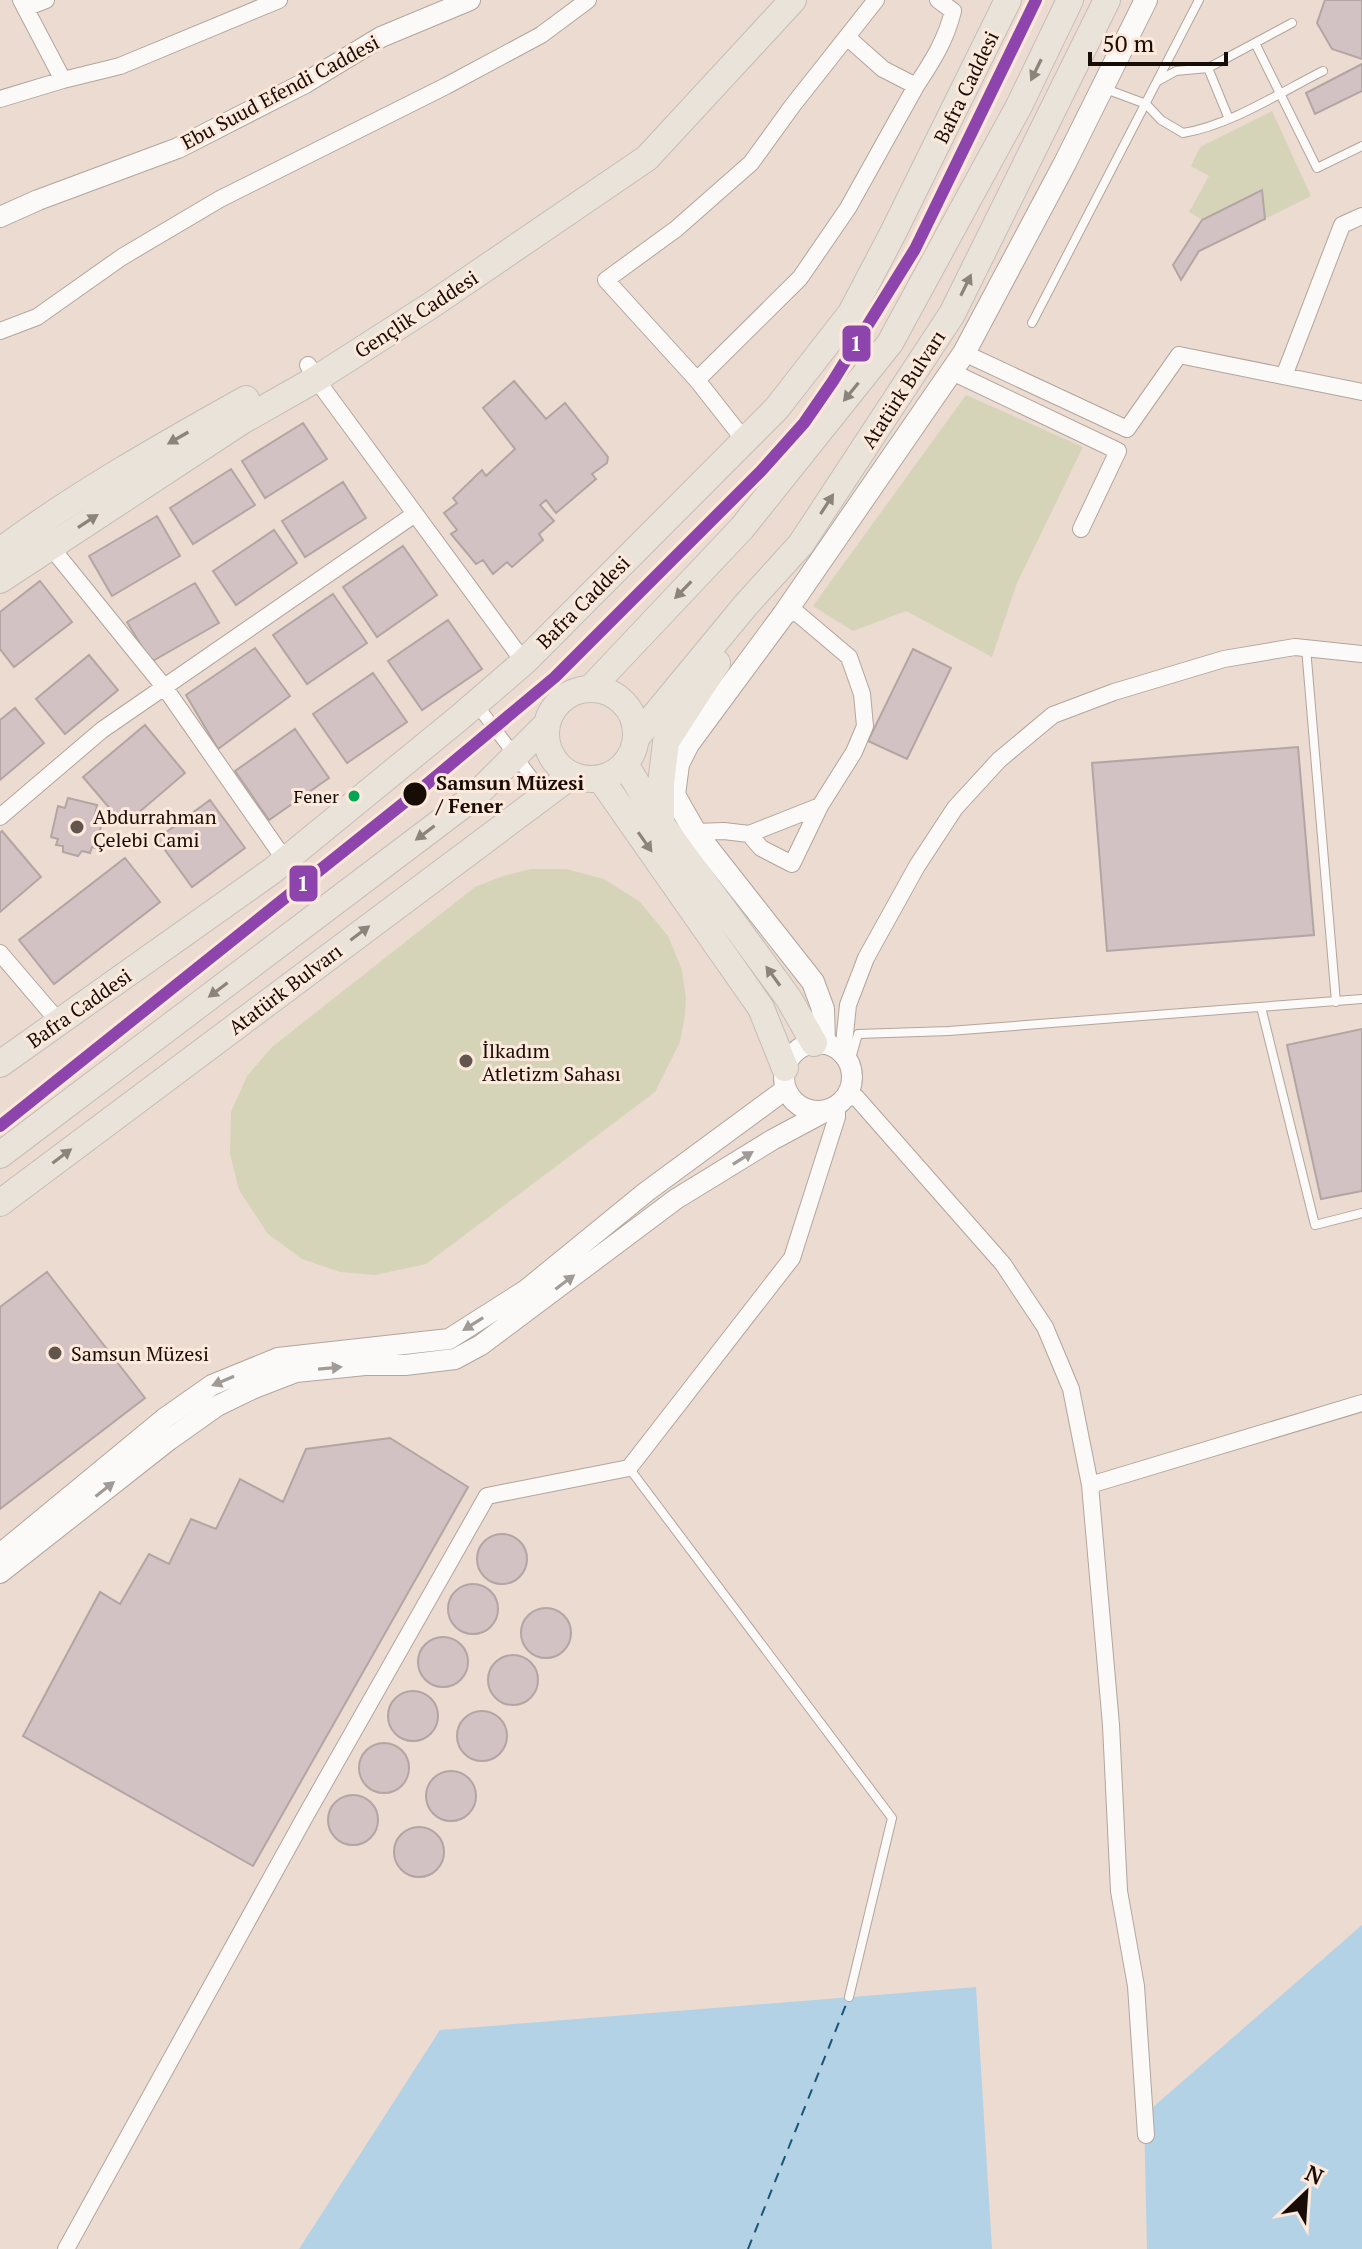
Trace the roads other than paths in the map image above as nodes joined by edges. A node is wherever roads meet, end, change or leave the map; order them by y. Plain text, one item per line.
1 (46, 0) edge
2 (279, 0) edge
3 (470, 0) edge
4 (588, 0) edge
5 (780, 0) edge
6 (793, 0) edge
7 (876, 0) edge
8 (938, 0) edge
9 (1008, 0) edge
10 (1070, 0) edge
11 (1107, 0) edge
12 (1146, 0) edge
13 (1199, 0) edge
14 (23, 4) edge
15 (1292, 23) dead end
16 (847, 37) junction
17 (1255, 43) junction
18 (1208, 68) junction
19 (1323, 71) dead end
20 (63, 80) junction
21 (1158, 81) junction
22 (916, 86) junction
23 (1102, 88) junction
24 (1281, 93) junction
25 (0, 99) edge
26 (1146, 104) junction
27 (1229, 119) junction
28 (1362, 146) edge
29 (1362, 216) edge
30 (0, 217) edge
31 (1032, 323) dead end
32 (0, 331) edge
33 (957, 362) junction
34 (312, 372) junction
35 (1284, 376) junction
36 (697, 380) junction
37 (1362, 392) edge
38 (1127, 429) junction
39 (745, 441) junction
40 (1118, 451) junction
41 (415, 514) junction
42 (1081, 529) dead end
43 (801, 544) junction
44 (50, 546) junction
45 (0, 551) edge
46 (0, 580) edge
47 (784, 614) junction
48 (1306, 648) junction
49 (1362, 654) edge
50 (524, 662) junction
51 (165, 688) junction
52 (590, 689) junction
53 (476, 704) junction
54 (546, 725) junction
55 (636, 738) junction
56 (516, 755) junction
57 (625, 764) junction
58 (572, 775) junction
59 (600, 778) junction
60 (545, 795) junction
61 (820, 806) junction
62 (0, 817) edge
63 (661, 824) junction
64 (695, 832) junction
65 (749, 834) junction
66 (285, 860) junction
67 (0, 953) edge
68 (1362, 999) edge
69 (1336, 1002) junction
70 (1261, 1007) junction
71 (59, 1022) junction
72 (833, 1050) junction
73 (0, 1064) edge
74 (785, 1078) junction
75 (837, 1105) junction
76 (0, 1155) edge
77 (0, 1203) edge
78 (1362, 1213) edge
79 (1362, 1403) edge
80 (629, 1468) junction
81 (1090, 1485) junction
82 (0, 1554) edge
83 (0, 1573) edge
84 (849, 1997) dead end
85 (1146, 2135) dead end
86 (66, 2249) edge

1 - 14 street
2 - 20 street
3 - 30 street, Ebu Suud Efendi Caddesi
4 - 32 street
5 - 34 main road, Gençlik Caddesi
6 - 34 main road, Gençlik Caddesi
7 - 16 street
8 - 22 street
9 - 39 main road, Bafra Caddesi
10 -> 52 main road, Atatürk Bulvarı
43 -> 11 main road, Atatürk Bulvarı
12 - 23 main road
13 - 21 lane
14 - 20 street
15 - 17 lane
16 - 22 street
16 - 36 street
17 - 18 lane
17 - 24 lane
18 - 21 lane
18 - 27 lane
19 - 24 lane
20 - 25 street
21 - 26 lane
22 - 36 street
23 - 26 lane
23 - 33 main road
24 - 27 lane
24 - 28 lane
26 - 27 lane
26 - 31 lane
29 - 35 street
33 - 38 street
33 - 40 street
33 - 47 main road
34 - 41 street
44 -> 34 main road, Gençlik Caddesi
34 -> 45 main road, Gençlik Caddesi
35 - 37 street
35 - 38 street
36 - 39 street
38 - 40 street
39 - 50 main road, Bafra Caddesi
40 - 42 street
41 - 50 street
41 - 51 street
43 - 55 main road, Atatürk Bulvarı
43 - 63 main road
44 - 46 main road, Gençlik Caddesi
44 - 51 street
47 - 61 street
47 - 64 main road
48 - 49 street
48 - 69 lane
48 - 72 street
50 - 53 main road, Bafra Caddesi
51 - 62 street
51 - 66 street
52 - 54 main road, Atatürk Bulvarı
52 - 55 main road
53 - 56 street
53 - 66 main road, Bafra Caddesi
54 - 56 main road, Atatürk Bulvarı
54 - 58 main road
55 - 57 main road, Atatürk Bulvarı
56 - 60 street
56 -> 76 main road, Atatürk Bulvarı
57 - 59 main road
57 - 63 main road
58 - 59 main road
58 - 60 main road, Atatürk Bulvarı
59 -> 74 main road
77 -> 60 main road, Atatürk Bulvarı
61 - 65 street
61 - 65 street
72 -> 63 main road
64 - 65 street
64 - 72 main road
66 - 71 main road, Bafra Caddesi
67 - 71 street
68 - 69 lane
69 - 70 lane
70 - 72 lane
70 - 78 lane
71 - 73 main road, Bafra Caddesi
72 - 74 street
72 - 75 street
74 - 75 street
74 -> 82 street
75 - 80 street
75 - 81 street
83 -> 75 street
79 - 81 street
80 - 84 lane
80 - 86 street
81 - 85 street

